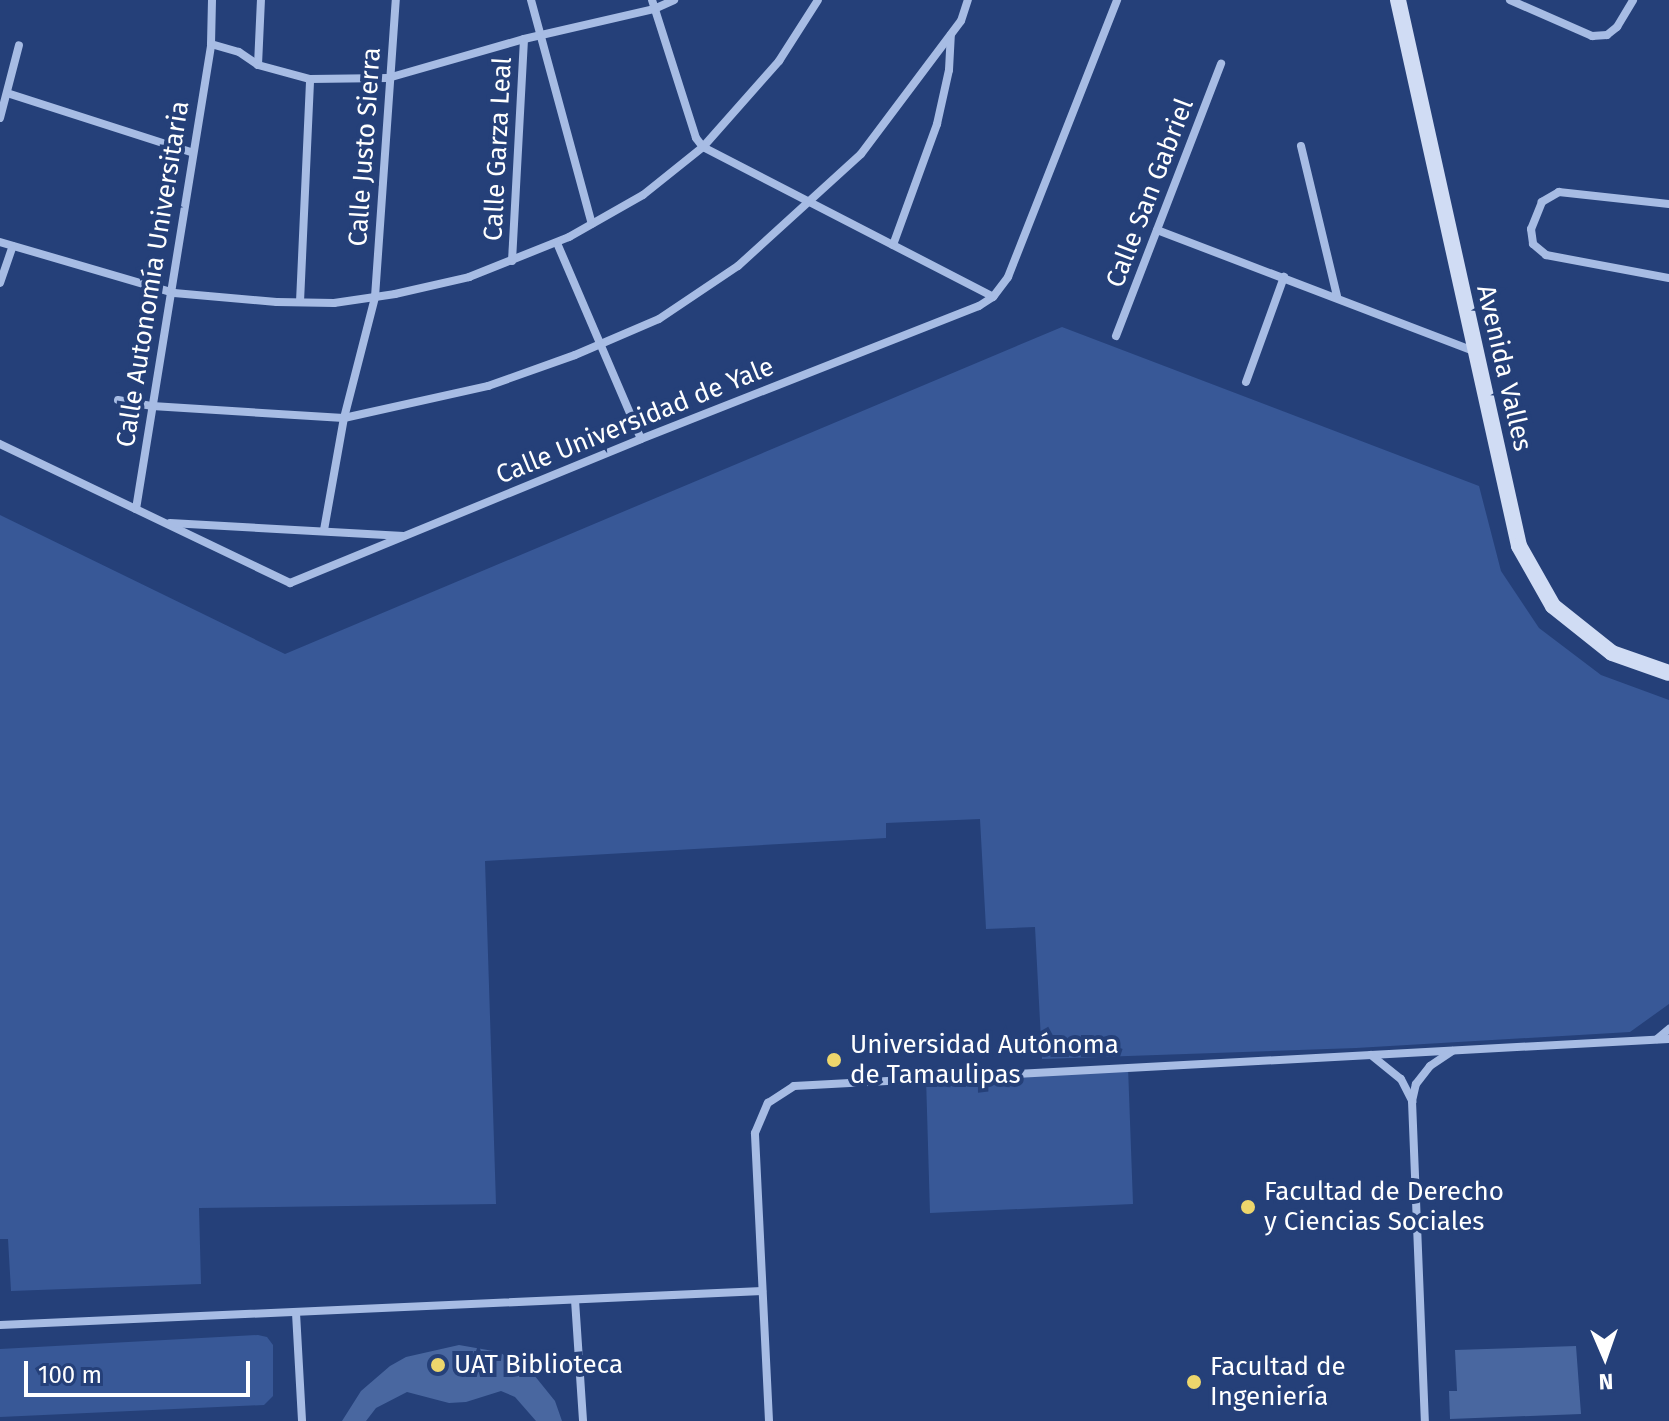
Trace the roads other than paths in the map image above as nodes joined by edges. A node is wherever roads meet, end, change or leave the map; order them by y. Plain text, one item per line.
1 (212, 0) edge
2 (261, 0) edge
3 (396, 0) edge
4 (531, 0) edge
5 (674, 0) edge
6 (818, 0) edge
7 (968, 0) edge
8 (1117, 0) edge
9 (1398, 0) edge
10 (1510, 0) edge
11 (1633, 0) edge
12 (653, 4) edge
13 (951, 34) junction
14 (539, 36) junction
15 (524, 39) junction
16 (211, 44) junction
17 (19, 45) dead end
18 (1221, 64) dead end
19 (258, 65) junction
20 (388, 78) junction
21 (310, 79) junction
22 (7, 93) junction
23 (0, 118) edge
24 (1301, 146) dead end
25 (703, 147) junction
26 (191, 152) junction
27 (807, 201) junction
28 (1669, 204) edge
29 (592, 224) junction
30 (1157, 230) junction
31 (0, 242) edge
32 (557, 243) junction
33 (893, 245) junction
34 (13, 246) junction
35 (512, 261) junction
36 (1284, 277) junction
37 (1669, 278) edge
38 (0, 283) edge
39 (174, 293) junction
40 (1337, 296) junction
41 (375, 297) junction
42 (993, 297) junction
43 (300, 302) junction
44 (1116, 336) dead end
45 (600, 344) junction
46 (1475, 352) junction
47 (1246, 382) dead end
48 (118, 400) dead end
49 (152, 406) junction
50 (344, 418) junction
51 (641, 439) junction
52 (0, 444) edge
53 (136, 509) junction
54 (163, 522) junction
55 (324, 530) junction
56 (405, 536) junction
57 (1669, 673) edge
58 (1669, 1029) edge
59 (1669, 1039) edge
60 (1656, 1040) junction
61 (1452, 1051) junction
62 (1371, 1055) junction
63 (1412, 1101) junction
64 (762, 1291) junction
65 (575, 1300) junction
66 (296, 1313) junction
67 (0, 1325) edge
68 (302, 1421) edge
69 (583, 1421) edge
70 (769, 1421) edge
71 (1425, 1421) edge

1 - 16 street, Calle Autonomía Universitaria
2 - 19 street
3 - 20 street, Calle Justo Sierra
4 - 14 street
5 - 12 street
6 - 25 street
7 - 13 street
8 - 42 street
9 - 46 main road, Avenida Valles
10 - 11 street
12 - 14 street
12 - 25 street
13 - 27 street
13 - 33 street
14 - 15 street
14 - 29 street
15 - 20 street
15 - 35 street, Calle Garza Leal
16 - 19 street
16 - 26 street, Calle Autonomía Universitaria
17 - 22 street
18 - 30 street, Calle San Gabriel
19 - 21 street
20 - 21 street
20 - 41 street, Calle Justo Sierra
21 - 43 street
22 - 23 street
22 - 26 street
24 - 40 street
25 - 27 street
25 - 29 street
26 - 39 street, Calle Autonomía Universitaria
27 - 33 street
27 - 45 street
28 - 37 street
29 - 32 street
30 - 36 street
30 - 44 street, Calle San Gabriel
31 - 34 street
32 - 35 street
32 - 45 street
33 - 42 street
34 - 38 street
34 - 39 street
35 - 41 street
36 - 40 street
36 - 47 street
39 - 43 street
39 - 49 street, Calle Autonomía Universitaria
40 - 46 street
41 - 43 street
41 - 50 street, Calle Justo Sierra
42 - 51 street, Calle Universidad de Yale
45 - 50 street
45 - 51 street
46 - 57 main road, Avenida Valles
48 - 49 street
49 - 50 street
49 - 53 street, Calle Autonomía Universitaria
50 - 55 street, Calle Justo Sierra
51 - 56 street, Calle Universidad de Yale
52 - 53 street, Calle Universidad de Yale
53 - 54 street, Calle Universidad de Yale
54 - 55 street
54 - 56 street, Calle Universidad de Yale
55 - 56 street
58 - 60 street
59 - 60 street
60 - 61 street
61 - 62 street
61 - 63 street
62 - 63 street
62 - 64 street
63 - 71 street
64 - 65 street
64 - 70 street
65 - 66 street
65 - 69 street
66 - 67 street
66 - 68 street

